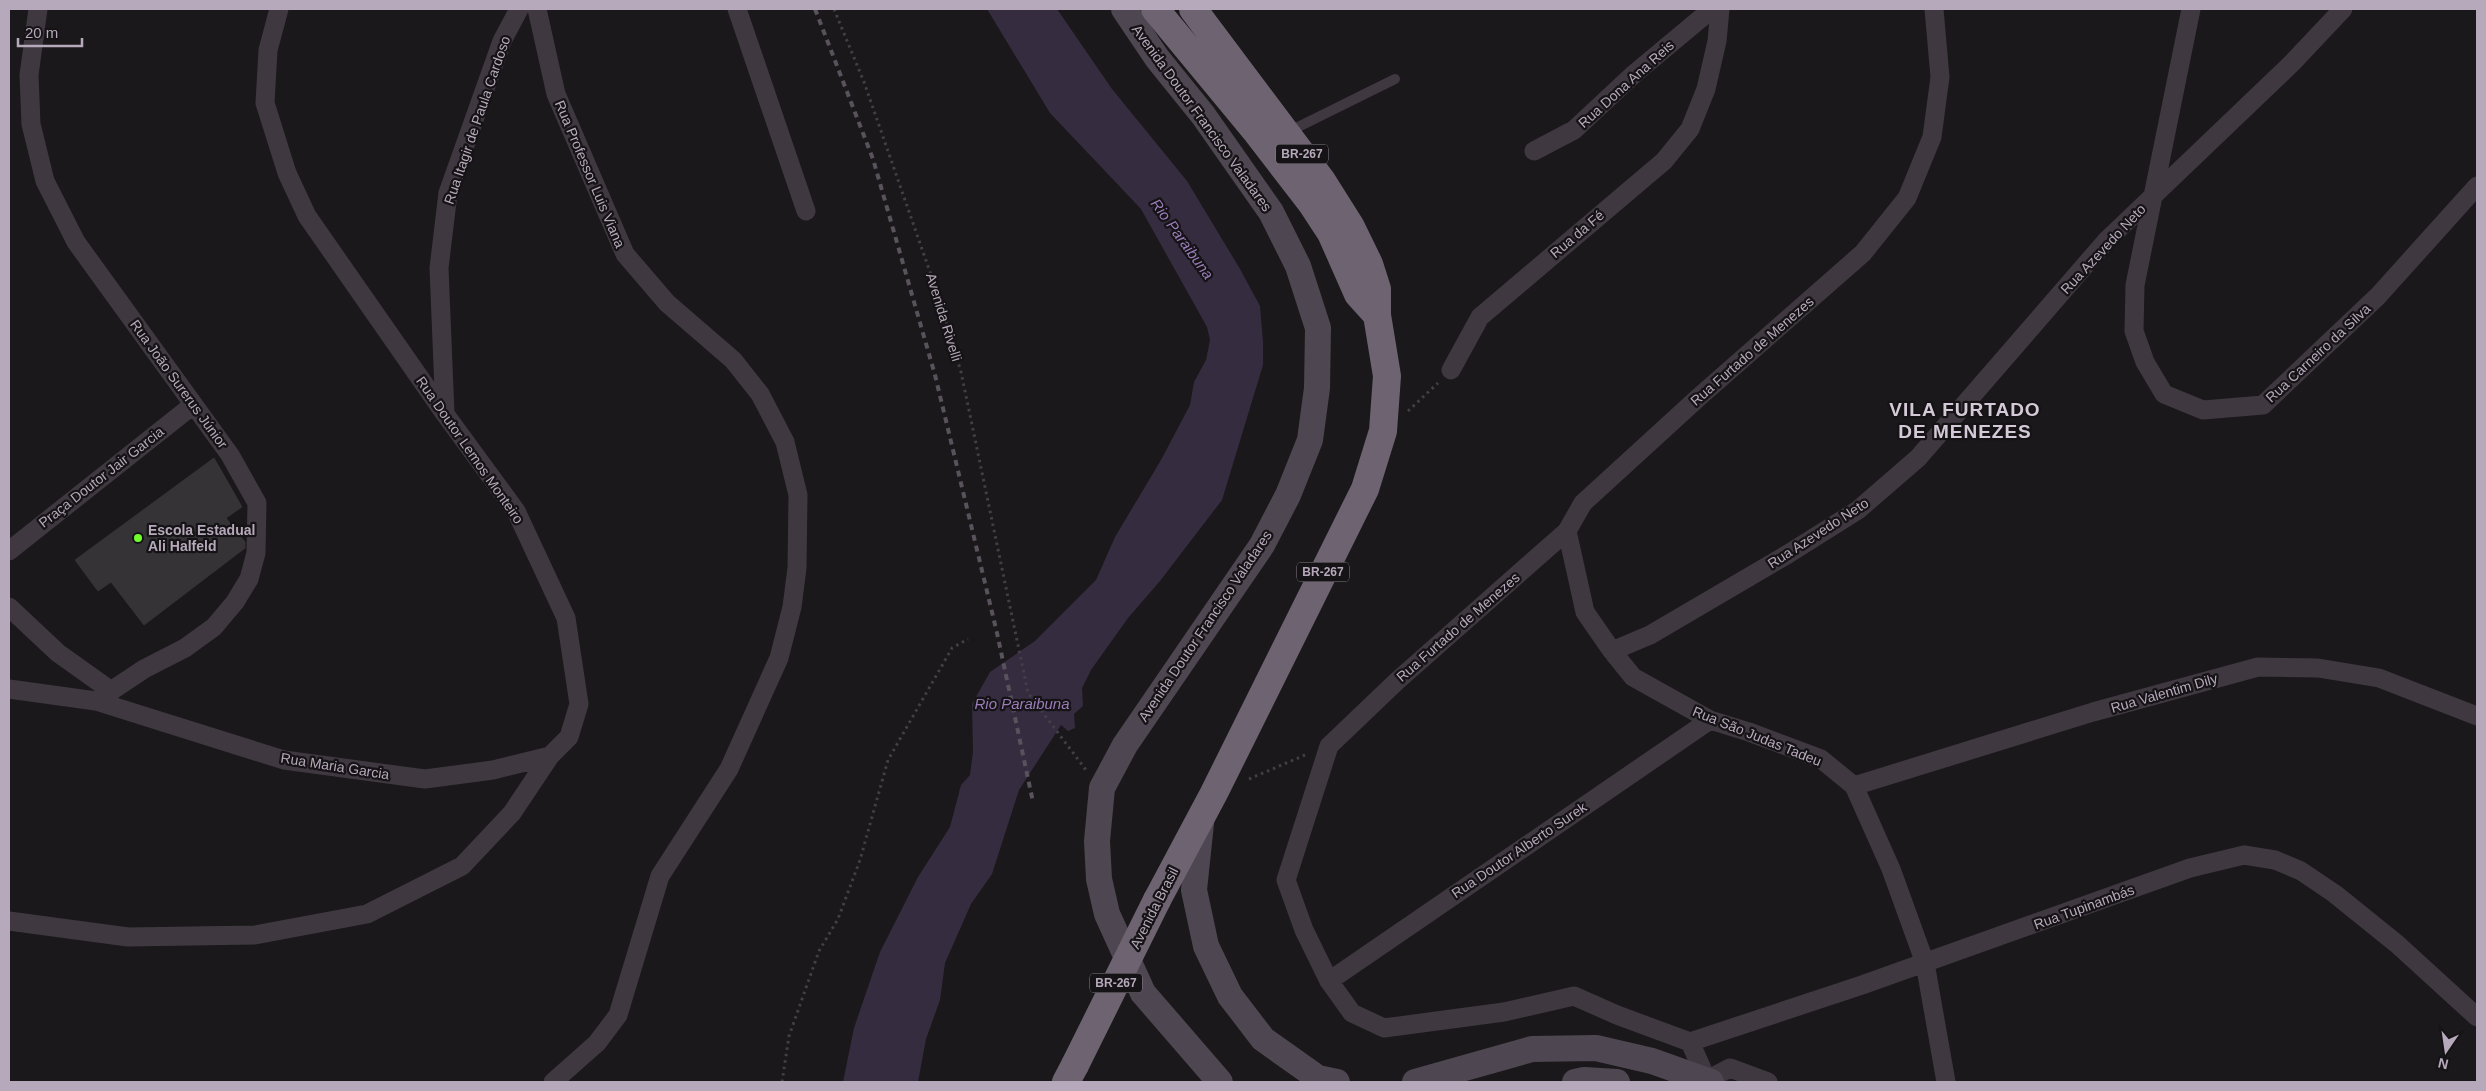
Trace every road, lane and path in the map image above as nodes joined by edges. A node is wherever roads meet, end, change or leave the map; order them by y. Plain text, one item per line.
1 (38, 9) edge
2 (279, 9) edge
3 (519, 9) edge
4 (538, 9) edge
5 (736, 9) edge
6 (834, 9) edge
7 (1124, 9) edge
8 (1155, 9) edge
9 (1194, 9) edge
10 (1712, 9) edge
11 (1720, 9) edge
12 (1934, 9) edge
13 (2191, 9) edge
14 (2343, 9) edge
15 (1395, 79) dead end
16 (1255, 130) junction
17 (1286, 133) junction
18 (1534, 151) dead end
19 (2477, 186) edge
20 (2153, 196) junction
21 (806, 211) dead end
22 (1377, 315) junction
23 (1451, 370) joint
24 (193, 405) junction
25 (444, 414) junction
26 (1383, 431) junction
27 (1567, 531) junction
28 (9, 551) edge
29 (9, 607) edge
30 (968, 639) dead end
31 (1612, 651) junction
32 (9, 689) edge
33 (103, 695) junction
34 (2477, 716) edge
35 (1710, 720) junction
36 (1329, 746) junction
37 (550, 756) junction
38 (1085, 770) dead end
39 (1854, 786) junction
40 (1208, 804) junction
41 (9, 921) edge
42 (1924, 963) junction
43 (1329, 981) junction
44 (2477, 1017) edge
45 (1690, 1042) junction
46 (1070, 1074) edge
47 (1708, 1081) edge
48 (553, 1082) edge
49 (782, 1082) edge
50 (1220, 1082) edge
51 (1337, 1082) edge
52 (1414, 1082) edge
53 (1575, 1082) edge
54 (1617, 1082) edge
55 (1768, 1082) edge
56 (1946, 1082) edge

1 - 24 street, Rua João Surerus Júnior
2 - 25 street, Rua Doutor Lemos Monteiro
3 - 25 street, Rua Itagir de Paula Cardoso
4 - 48 street, Rua Professor Luis Viana
5 - 21 street
6 - 38 path, Avenida Rivelli
7 - 50 main road, Avenida Doutor Francisco Valadares
8 - 16 highway, Avenida Doutor Francisco Valadares / BR-267
9 - 17 highway, Avenida Doutor Francisco Valadares / BR-267
10 - 18 street, Rua Dona Ana Reis
11 - 23 street, Rua da Fé
12 - 27 street, Rua Furtado de Menezes
13 - 20 street, Rua Carneiro da Silva
14 - 20 street
15 - 17 lane
16 - 17 highway
16 - 22 highway, Avenida Doutor Francisco Valadares / BR-267
17 - 22 highway, Avenida Doutor Francisco Valadares / BR-267
19 - 20 street, Rua Carneiro da Silva
20 - 31 street, Rua Azevedo Neto
22 - 26 highway, Avenida Doutor Francisco Valadares / BR-267
23 - 26 path
24 - 28 street, Praça Doutor Jair Garcia
24 - 33 street, Rua João Surerus Júnior
25 - 37 street, Rua Doutor Lemos Monteiro
26 - 40 highway, Avenida Doutor Francisco Valadares / BR-267
27 - 31 street, Rua São Judas Tadeu
27 - 36 street, Rua Furtado de Menezes
29 - 33 street, Rua Maria Garcia
30 - 49 path
31 - 35 street, Rua São Judas Tadeu
32 - 33 street
33 - 37 street, Rua Maria Garcia
34 - 39 street, Rua Valentim Dily
35 - 39 street, Rua São Judas Tadeu
35 - 43 street, Rua Doutor Alberto Surek
36 - 40 path
36 - 43 street, Rua Furtado de Menezes
37 - 41 street, Rua Doutor Lemos Monteiro
39 - 42 street, Rua São Judas Tadeu
40 - 46 highway, Avenida Brasil / BR-267, bridge
40 - 51 main road, Avenida Doutor Francisco Valadares
42 - 44 street, Rua Tupinambás
42 - 45 street, Rua Tupinambás
42 - 56 street, Rua São Judas Tadeu
43 - 45 street, Rua Furtado de Menezes
45 - 47 street
47 - 52 main road
47 - 55 street
53 - 54 main road

